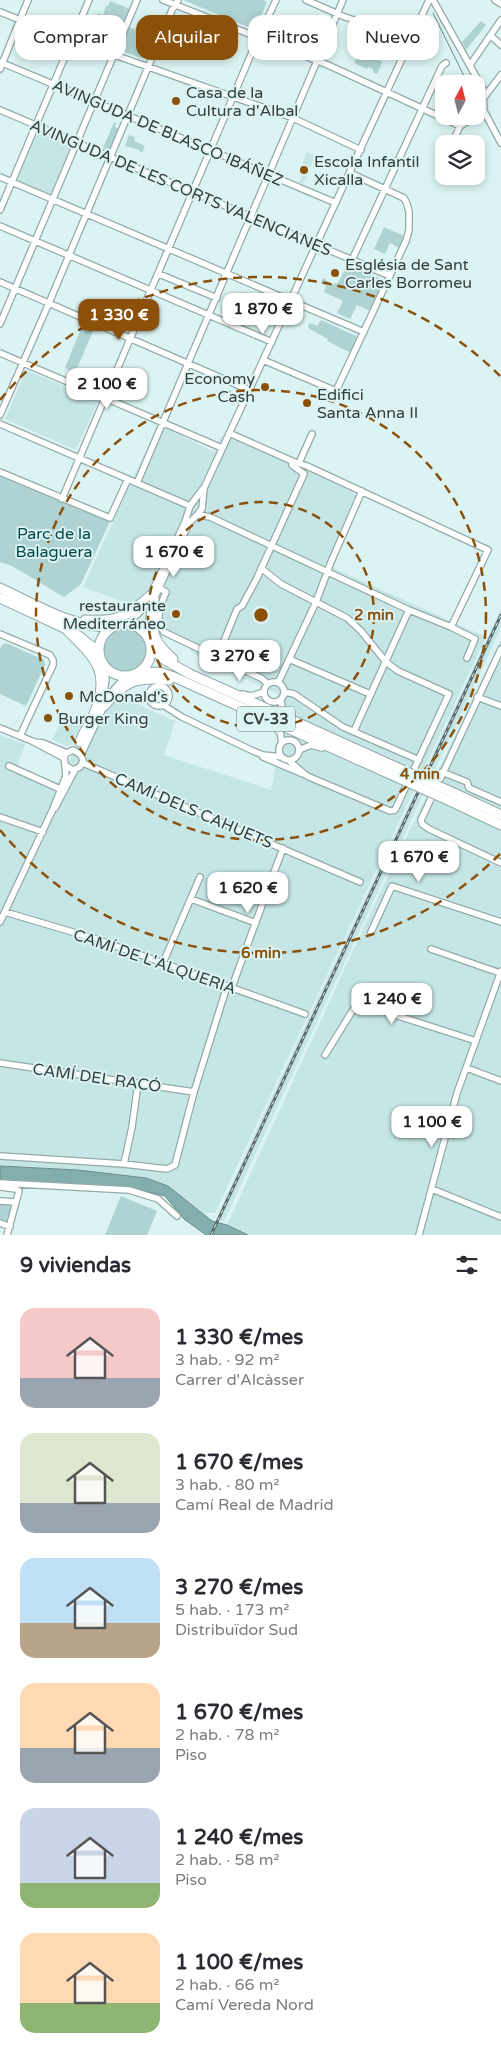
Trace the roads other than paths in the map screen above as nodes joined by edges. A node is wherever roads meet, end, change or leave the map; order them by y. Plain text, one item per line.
1 (28, 0) edge
2 (89, 0) edge
3 (137, 0) edge
4 (163, 0) edge
5 (276, 0) edge
6 (306, 0) edge
7 (343, 0) edge
8 (429, 0) edge
9 (433, 0) edge
10 (495, 0) edge
11 (176, 2) edge
12 (501, 4) edge
13 (0, 12) edge
14 (337, 13) junction
15 (22, 15) edge
16 (83, 15) edge
17 (269, 15) edge
18 (423, 15) edge
19 (15, 18) edge
20 (347, 19) edge
21 (501, 20) edge
22 (126, 26) edge
23 (15, 32) edge
24 (248, 34) edge
25 (491, 36) junction
26 (501, 45) edge
27 (126, 59) edge
28 (63, 60) edge
29 (112, 60) edge
30 (249, 60) edge
31 (402, 60) edge
32 (317, 61) junction
33 (446, 63) dead end
34 (1, 64) edge
35 (470, 65) junction
36 (148, 67) junction
37 (475, 75) edge
38 (501, 75) edge
39 (53, 83) junction
40 (388, 92) junction
41 (485, 96) edge
42 (233, 97) junction
43 (95, 101) junction
44 (422, 109) junction
45 (0, 110) edge
46 (485, 113) edge
47 (128, 115) junction
48 (293, 118) junction
49 (487, 118) joint
50 (36, 125) junction
51 (460, 126) joint
52 (456, 135) edge
53 (500, 139) edge
54 (77, 143) junction
55 (211, 150) junction
56 (361, 150) junction
57 (110, 157) junction
58 (350, 173) junction
59 (269, 174) junction
60 (0, 177) edge
61 (12, 182) junction
62 (385, 190) junction
63 (193, 192) junction
64 (52, 199) junction
65 (336, 203) junction
66 (0, 210) edge
67 (86, 213) junction
68 (251, 216) junction
69 (0, 226) edge
70 (35, 241) junction
71 (317, 245) junction
72 (169, 249) junction
73 (68, 256) junction
74 (352, 260) junction
75 (228, 273) junction
76 (159, 274) junction
77 (390, 276) junction
78 (0, 282) edge
79 (15, 288) junction
80 (152, 291) junction
81 (217, 298) junction
82 (291, 300) junction
83 (49, 303) junction
84 (210, 316) junction
85 (0, 324) edge
86 (364, 332) junction
87 (131, 339) junction
88 (272, 342) junction
89 (0, 353) edge
90 (263, 360) junction
91 (23, 363) junction
92 (189, 364) junction
93 (249, 390) junction
94 (106, 398) junction
95 (0, 415) edge
96 (164, 423) junction
97 (0, 424) edge
98 (229, 434) junction
99 (312, 434) dead end
100 (222, 448) junction
101 (80, 458) junction
102 (295, 462) junction
103 (0, 472) edge
104 (128, 479) junction
105 (137, 483) junction
106 (205, 486) junction
107 (362, 491) junction
108 (62, 499) junction
109 (190, 506) junction
110 (200, 511) junction
111 (271, 546) junction
112 (261, 568) junction
113 (328, 572) junction
114 (0, 588) edge
115 (159, 588) junction
116 (152, 597) junction
117 (0, 598) edge
118 (316, 602) junction
119 (409, 610) junction
120 (65, 618) junction
121 (126, 624) junction
122 (64, 627) junction
123 (112, 627) junction
124 (451, 627) junction
125 (0, 634) edge
126 (148, 637) junction
127 (151, 648) junction
128 (501, 649) edge
129 (99, 652) junction
130 (217, 658) junction
131 (467, 658) dead end
132 (289, 659) junction
133 (386, 662) junction
134 (105, 666) junction
135 (137, 673) junction
136 (126, 676) junction
137 (189, 678) junction
138 (278, 683) junction
139 (268, 684) junction
140 (221, 688) junction
141 (264, 692) junction
142 (284, 692) junction
143 (370, 694) junction
144 (477, 697) junction
145 (281, 699) junction
146 (224, 700) junction
147 (163, 705) dead end
148 (104, 706) junction
149 (501, 706) edge
150 (0, 728) edge
151 (354, 731) junction
152 (20, 736) junction
153 (80, 742) junction
154 (281, 746) junction
155 (348, 746) junction
156 (253, 750) junction
157 (299, 750) junction
158 (68, 754) junction
159 (81, 755) junction
160 (268, 755) junction
161 (296, 757) junction
162 (352, 757) junction
163 (285, 758) junction
164 (418, 760) junction
165 (83, 763) junction
166 (9, 766) dead end
167 (66, 766) junction
168 (299, 768) junction
169 (76, 770) junction
170 (394, 771) junction
171 (442, 772) junction
172 (307, 776) junction
173 (60, 789) junction
174 (452, 797) junction
175 (501, 802) edge
176 (53, 809) junction
177 (501, 815) edge
178 (0, 817) edge
179 (501, 824) edge
180 (43, 832) junction
181 (283, 848) junction
182 (501, 863) edge
183 (200, 877) dead end
184 (360, 882) dead end
185 (191, 899) junction
186 (5, 912) junction
187 (0, 922) edge
188 (501, 922) edge
189 (256, 923) junction
190 (371, 932) dead end
191 (431, 949) dead end
192 (163, 963) junction
193 (501, 972) edge
194 (230, 986) junction
195 (305, 1014) dead end
196 (476, 1041) junction
197 (325, 1055) dead end
198 (0, 1063) edge
199 (467, 1068) junction
200 (501, 1081) edge
201 (138, 1083) junction
202 (194, 1092) junction
203 (0, 1156) edge
204 (124, 1164) junction
205 (0, 1183) edge
206 (0, 1187) edge
207 (432, 1189) junction
208 (0, 1201) edge
209 (16, 1202) junction
210 (177, 1216) dead end
211 (501, 1217) edge
212 (0, 1222) edge
213 (10, 1227) junction
214 (7, 1235) edge
215 (419, 1235) edge

1 - 15 street
2 - 16 street
3 - 22 street
4 - 11 street
5 - 17 street
6 - 14 street
7 - 14 street
8 - 18 street
9 - 35 street
10 - 12 street
11 - 24 street
11 - 36 street
13 - 19 street
14 - 20 street
14 - 32 street
21 - 25 street
23 - 34 street
25 - 26 street
25 - 35 street
27 - 36 street
28 - 39 street
29 - 43 street
30 - 42 street
31 - 40 street
32 - 40 street
32 - 48 street
33 - 44 street
34 - 39 street, AVINGUDA DE BLASCO IBÁÑEZ
35 - 37 street
36 - 42 street
36 - 47 street
38 - 41 street
39 - 43 street, AVINGUDA DE BLASCO IBÁÑEZ
39 - 50 street
40 - 44 street
40 - 56 street
42 - 48 street
42 - 55 street
43 - 47 street, AVINGUDA DE BLASCO IBÁÑEZ
43 - 54 street
44 - 51 street
44 - 62 street
45 - 50 street, AVINGUDA DE LES CORTS VALENCIANES
46 - 49 street
47 - 55 street, AVINGUDA DE BLASCO IBÁÑEZ
47 - 57 street
48 - 56 street
48 - 59 street
49 - 53 street
50 - 54 street, AVINGUDA DE LES CORTS VALENCIANES
50 - 61 street
51 - 52 street
54 - 57 street, AVINGUDA DE LES CORTS VALENCIANES
54 - 64 street
55 - 59 street, AVINGUDA DE BLASCO IBÁÑEZ
55 - 63 street
56 - 58 street
57 - 63 street, AVINGUDA DE LES CORTS VALENCIANES
57 - 67 street
58 - 62 street
58 - 65 street
59 - 65 street, AVINGUDA DE BLASCO IBÁÑEZ
59 - 68 street
60 - 61 street
61 - 64 street
61 - 66 street
62 - 74 street
62 - 77 street
63 - 68 street, AVINGUDA DE LES CORTS VALENCIANES
63 - 72 street
64 - 67 street
64 - 70 street
65 - 71 street
67 - 72 street
67 - 73 street
68 - 71 street, AVINGUDA DE LES CORTS VALENCIANES
68 - 75 street
69 - 70 street
70 - 73 street
70 - 79 street
71 - 74 street, AVINGUDA DE LES CORTS VALENCIANES
71 - 82 street
72 - 75 street
72 - 76 street
73 - 80 street
73 - 83 street
74 - 77 street, AVINGUDA DE LES CORTS VALENCIANES
75 - 81 street
75 - 82 street
76 - 80 street
76 - 81 street
77 - 86 street
78 - 79 street
79 - 83 street
79 - 85 street
80 - 84 street
80 - 87 street
81 - 84 street
82 - 86 street
82 - 88 street
83 - 87 street
83 - 91 street
84 - 88 street
84 - 92 street
86 - 90 street
87 - 92 street
87 - 94 street
88 - 90 street
89 - 91 street
90 - 93 street
91 - 94 street
91 - 95 street
92 - 93 street
92 - 96 street
93 - 98 street
94 - 96 street
94 - 101 street
96 - 100 street
96 - 105 street
97 - 101 street
98 - 100 street
98 - 102 street
99 - 102 street
100 - 106 street
101 - 104 street
101 - 108 street
102 - 107 street
102 - 111 street
103 - 108 street
104 - 105 street
104 - 108 street
105 - 109 street
106 - 109 street
106 - 110 street
107 - 113 street
107 - 124 street
109 - 110 street
109 - 110 street
109 - 116 street
110 - 111 street
110 - 115 street
111 - 112 street
111 - 113 street
112 - 118 street
112 - 130 street
113 - 118 street
113 - 119 street
114 - 120 highway
115 - 116 street
115 - 130 street
116 - 120 highway
116 - 121 street
116 - 126 street
116 - 137 highway
117 - 122 highway
118 - 132 street
118 - 133 street
119 - 124 street
119 - 133 street
120 - 123 highway
121 - 123 highway
121 - 126 highway
122 - 129 highway
122 - 153 highway
123 - 129 highway
124 - 131 street
125 - 152 street
126 - 127 highway
127 - 135 highway
127 - 137 highway, CV-33
128 - 144 street
129 - 134 highway
130 - 139 street
132 - 138 street
132 - 143 street
133 - 143 street
133 - 164 street
134 - 136 highway
134 - 153 street
135 - 136 highway, CV-33
135 - 137 highway, CV-33
136 - 148 street
137 - 140 highway, CV-33
137 - 146 highway, CV-33
137 - 148 highway
138 - 139 street
138 - 142 street
139 - 141 street
140 - 141 street
140 - 155 highway, CV-33
141 - 145 street
142 - 145 street
142 - 151 street
143 - 151 street
144 - 149 street
144 - 171 street
145 - 155 street
146 - 154 street
146 - 162 highway, CV-33
147 - 156 street
148 - 159 street
150 - 152 street
151 - 164 street
152 - 158 street
153 - 158 street
154 - 157 street
154 - 160 street
154 - 163 street
155 - 170 highway, CV-33
156 - 160 street
156 - 172 street
157 - 161 street
157 - 162 street
158 - 159 street
158 - 167 street
159 - 165 street
160 - 163 street
161 - 163 street
161 - 168 street
162 - 170 highway, CV-33
163 - 168 street
164 - 172 street
165 - 169 street
165 - 181 street, CAMÍ DELS CAHUETS
166 - 173 street
167 - 169 street
167 - 173 street
168 - 172 street
169 - 176 street
170 - 174 highway, CV-33, bridge
171 - 175 street
171 - 182 street
173 - 176 street
174 - 177 highway, CV-33
174 - 179 highway, CV-33
176 - 180 street
178 - 180 street
180 - 186 street
181 - 184 street, CAMÍ DELS CAHUETS
181 - 189 street
183 - 185 street
185 - 189 street
185 - 192 street
186 - 187 street
186 - 192 street, CAMÍ DE L'ALQUERIA
188 - 190 street
189 - 194 street
191 - 193 street
192 - 194 street, CAMÍ DE L'ALQUERIA
193 - 196 street
194 - 195 street, CAMÍ DE L'ALQUERIA
194 - 202 street
196 - 197 street
196 - 199 street
198 - 201 street, CAMÍ DEL RACÓ
199 - 200 street
199 - 207 street
201 - 202 street, CAMÍ DEL RACÓ
201 - 204 street
202 - 204 street
203 - 204 street
205 - 210 street
206 - 209 street
207 - 211 street
207 - 215 street
208 - 209 street
209 - 213 street
212 - 213 street
213 - 214 street

